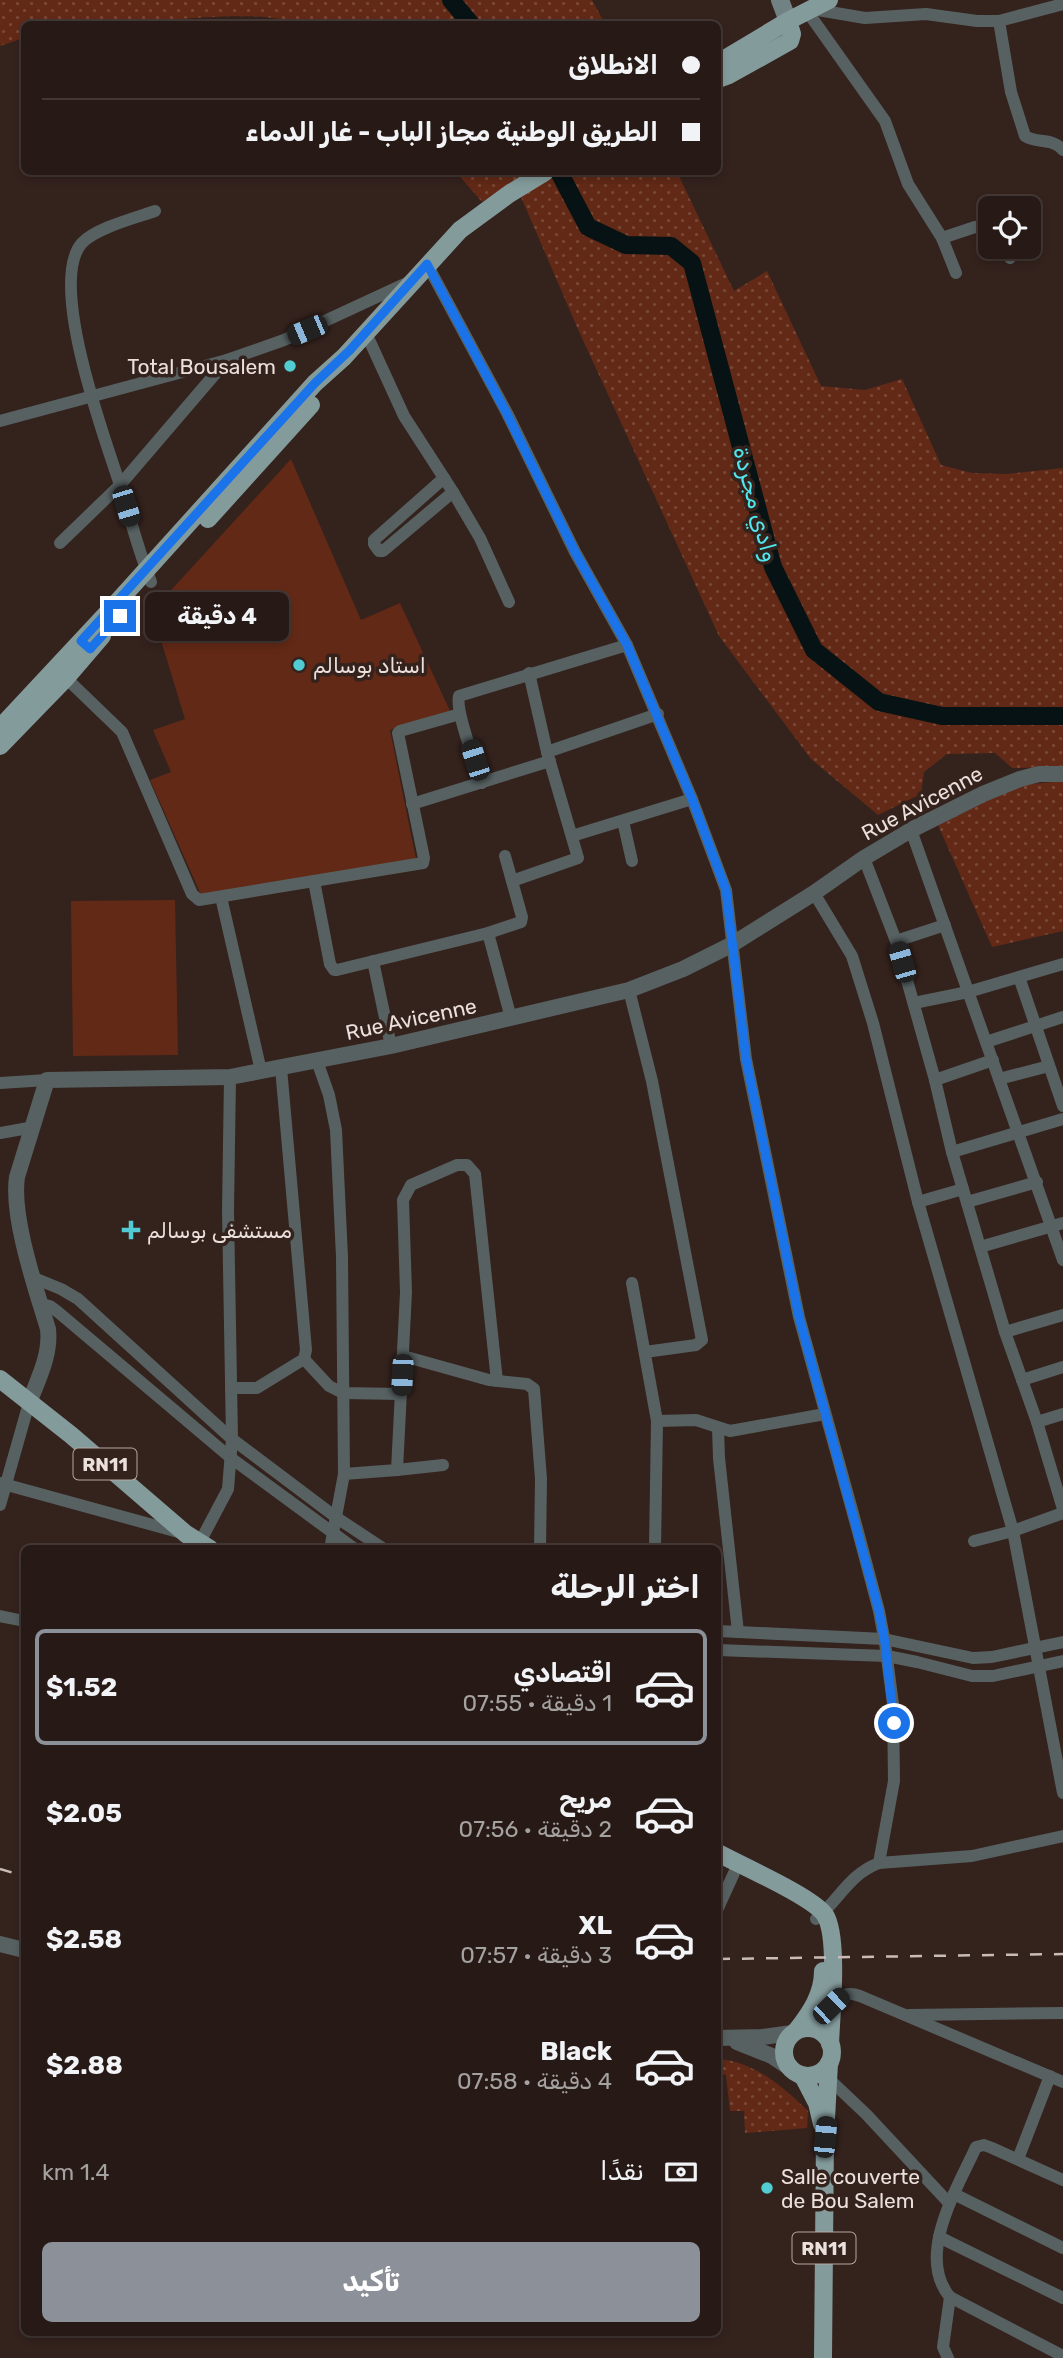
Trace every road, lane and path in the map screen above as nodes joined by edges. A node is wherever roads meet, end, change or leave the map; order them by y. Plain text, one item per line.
1 (780, 0) edge
2 (829, 0) edge
3 (1063, 4) edge
4 (809, 10) junction
5 (788, 21) junction
6 (999, 21) junction
7 (721, 61) edge
8 (721, 78) edge
9 (1063, 150) edge
10 (540, 175) edge
11 (155, 211) dead end
12 (978, 227) edge
13 (942, 238) junction
14 (427, 264) junction
15 (956, 273) dead end
16 (413, 280) junction
17 (366, 333) junction
18 (227, 360) junction
19 (91, 397) junction
20 (0, 421) edge
21 (444, 478) junction
22 (120, 485) junction
23 (453, 492) junction
24 (60, 543) dead end
25 (149, 576) junction
26 (509, 602) dead end
27 (86, 645) junction
28 (627, 645) junction
29 (529, 673) junction
30 (66, 678) junction
31 (460, 714) junction
32 (658, 715) junction
33 (0, 729) edge
34 (0, 746) edge
35 (549, 756) junction
36 (1063, 774) edge
37 (482, 783) junction
38 (692, 799) junction
39 (412, 804) junction
40 (623, 821) junction
41 (911, 830) junction
42 (572, 836) junction
43 (505, 856) dead end
44 (864, 858) junction
45 (632, 861) dead end
46 (314, 881) junction
47 (512, 881) junction
48 (814, 893) junction
49 (221, 897) junction
50 (945, 925) junction
51 (488, 933) junction
52 (896, 941) junction
53 (731, 945) junction
54 (373, 961) junction
55 (1063, 964) edge
56 (1018, 977) junction
57 (629, 990) junction
58 (968, 992) junction
59 (914, 1003) junction
60 (1063, 1017) edge
61 (511, 1018) junction
62 (1035, 1026) junction
63 (986, 1042) junction
64 (391, 1046) junction
65 (317, 1060) junction
66 (992, 1060) junction
67 (1054, 1066) edge
68 (281, 1068) junction
69 (261, 1071) junction
70 (230, 1077) junction
71 (999, 1079) junction
72 (47, 1080) junction
73 (935, 1080) junction
74 (0, 1083) edge
75 (1063, 1107) edge
76 (1063, 1119) edge
77 (34, 1127) junction
78 (1018, 1131) junction
79 (0, 1133) edge
80 (952, 1152) junction
81 (1037, 1182) junction
82 (965, 1196) junction
83 (918, 1202) junction
84 (1058, 1225) edge
85 (979, 1247) junction
86 (1063, 1260) edge
87 (34, 1278) junction
88 (632, 1283) dead end
89 (41, 1304) junction
90 (1063, 1315) edge
91 (1005, 1332) junction
92 (645, 1352) junction
93 (403, 1356) junction
94 (304, 1359) junction
95 (1063, 1367) edge
96 (0, 1379) edge
97 (1022, 1380) junction
98 (497, 1381) junction
99 (231, 1388) junction
100 (343, 1393) junction
101 (401, 1394) junction
102 (29, 1403) junction
103 (825, 1414) junction
104 (1063, 1415) edge
105 (657, 1421) junction
106 (1037, 1422) junction
107 (718, 1428) junction
108 (232, 1439) junction
109 (231, 1458) junction
110 (443, 1465) dead end
111 (1057, 1469) edge
112 (397, 1470) junction
113 (344, 1474) junction
114 (3, 1483) edge
115 (0, 1505) edge
116 (1063, 1511) edge
117 (337, 1518) junction
118 (1013, 1531) junction
119 (333, 1534) junction
120 (974, 1541) dead end
121 (198, 1543) edge
122 (331, 1545) edge
123 (349, 1545) edge
124 (378, 1545) edge
125 (540, 1545) edge
126 (655, 1545) edge
127 (0, 1616) edge
128 (21, 1620) edge
129 (721, 1631) edge
130 (738, 1632) junction
131 (884, 1639) junction
132 (1063, 1642) edge
133 (1037, 1649) junction
134 (721, 1650) edge
135 (887, 1656) junction
136 (1063, 1661) edge
137 (1040, 1668) junction
138 (1063, 1793) edge
139 (1063, 1836) edge
140 (721, 1855) edge
141 (879, 1863) junction
142 (721, 1866) edge
143 (734, 1873) junction
144 (721, 1901) edge
145 (820, 1916) junction
146 (0, 1944) edge
147 (21, 1949) edge
148 (831, 2006) junction
149 (1063, 2013) edge
150 (904, 2015) junction
151 (795, 2031) junction
152 (721, 2038) edge
153 (830, 2045) junction
154 (829, 2071) junction
155 (796, 2072) junction
156 (1050, 2076) junction
157 (1063, 2082) edge
158 (825, 2137) junction
159 (1018, 2159) junction
160 (1063, 2179) edge
161 (951, 2199) junction
162 (939, 2237) junction
163 (1063, 2248) edge
164 (950, 2297) junction
165 (1063, 2298) edge
166 (1063, 2356) edge
167 (824, 2358) edge
168 (948, 2358) edge

1 - 5 main road
2 - 4 main road
3 - 6 street
4 - 5 main road
4 - 6 street
4 - 13 street
5 - 7 main road
5 - 8 main road
6 - 9 street
10 - 14 main road
11 - 19 street
12 - 13 street
13 - 15 street
14 - 16 main road
14 - 28 street
16 - 17 main road
16 - 18 street
17 - 21 street
17 - 25 main road
18 - 19 street
18 - 22 street
19 - 20 street
19 - 22 street
21 - 23 street
21 - 23 street
22 - 24 street
22 - 25 street
23 - 26 street
25 - 27 main road
27 - 30 main road
27 - 33 main road
28 - 29 street
28 - 32 street
29 - 31 street
29 - 35 street
30 - 34 main road
30 - 49 street
31 - 37 street
31 - 39 street
32 - 35 street
32 - 38 street
35 - 37 street
35 - 42 street
36 - 41 street, Rue Avicenne
37 - 39 street
38 - 40 street
38 - 53 street
39 - 46 street
40 - 42 street
40 - 45 street
41 - 44 street, Rue Avicenne
41 - 50 street
42 - 47 street
43 - 47 street
44 - 48 street, Rue Avicenne
44 - 52 street
46 - 49 street
46 - 54 street
47 - 51 street
48 - 53 street, Rue Avicenne
48 - 83 street
49 - 69 street
50 - 52 street
50 - 58 street
51 - 54 street
51 - 61 street
52 - 59 street
53 - 57 street, Rue Avicenne
53 - 103 street
54 - 64 street
55 - 56 street
56 - 58 street
56 - 62 street
57 - 61 street, Rue Avicenne
57 - 92 street
58 - 59 street
58 - 63 street
59 - 73 street
60 - 62 street
61 - 64 street, Rue Avicenne
62 - 63 street
62 - 67 street
63 - 66 street
64 - 65 street, Rue Avicenne
65 - 68 street, Rue Avicenne
65 - 100 street
66 - 71 street
66 - 73 street
67 - 71 street
67 - 75 street
68 - 69 street, Rue Avicenne
68 - 94 street
69 - 70 street, Rue Avicenne
70 - 72 street, Rue Avicenne
70 - 99 street
71 - 78 street
72 - 74 street
72 - 77 street
73 - 80 street
76 - 78 street
77 - 79 street
77 - 87 street
78 - 80 street
78 - 81 street
80 - 82 street
81 - 82 street
81 - 84 street
82 - 83 street
82 - 85 street
83 - 118 street
84 - 85 street
84 - 86 street
85 - 91 street
87 - 89 street
87 - 108 street
88 - 92 street
89 - 102 street
89 - 109 street
90 - 91 street
91 - 97 street
92 - 105 street
93 - 98 street
93 - 98 street
93 - 101 street
94 - 99 street
94 - 100 street
95 - 97 street
96 - 102 main road, RN11
97 - 106 street
98 - 125 street
99 - 108 street
100 - 101 street
100 - 113 street
101 - 112 street
102 - 114 street
102 - 121 main road, RN11
103 - 107 street
103 - 131 street
104 - 106 street
105 - 107 street
105 - 126 street
106 - 111 street
107 - 130 street
108 - 109 street
108 - 117 street
109 - 119 street
109 - 121 street
110 - 112 street
111 - 116 street
112 - 113 street
113 - 117 street
114 - 115 street
114 - 121 street
116 - 118 street
117 - 119 street
117 - 124 street
118 - 120 street
118 - 133 street
119 - 122 street
119 - 123 street
127 - 128 street
129 - 130 street
130 - 131 street
131 - 133 street
131 - 135 street
132 - 133 street
133 - 137 street
134 - 135 street
135 - 137 street
135 - 141 street
136 - 137 street
137 - 138 street
139 - 141 street
140 - 145 main road
141 - 145 street
142 - 143 main road
143 - 144 street
143 - 145 main road
145 - 148 main road, RN11
145 - 151 main road, RN11
146 - 147 street
148 - 150 street
148 - 153 main road, RN11
149 - 150 street
150 - 156 street
151 - 152 street
151 - 153 main road
151 - 155 main road, RN11
152 - 155 street
153 - 154 main road, RN11
154 - 155 main road
154 - 158 main road, RN11
154 - 161 street
155 - 158 main road, RN11
156 - 157 street
156 - 159 street
158 - 167 main road, RN11
159 - 160 street
159 - 161 street
161 - 162 street
161 - 163 street
162 - 164 street
162 - 165 street
164 - 166 street
164 - 168 street

